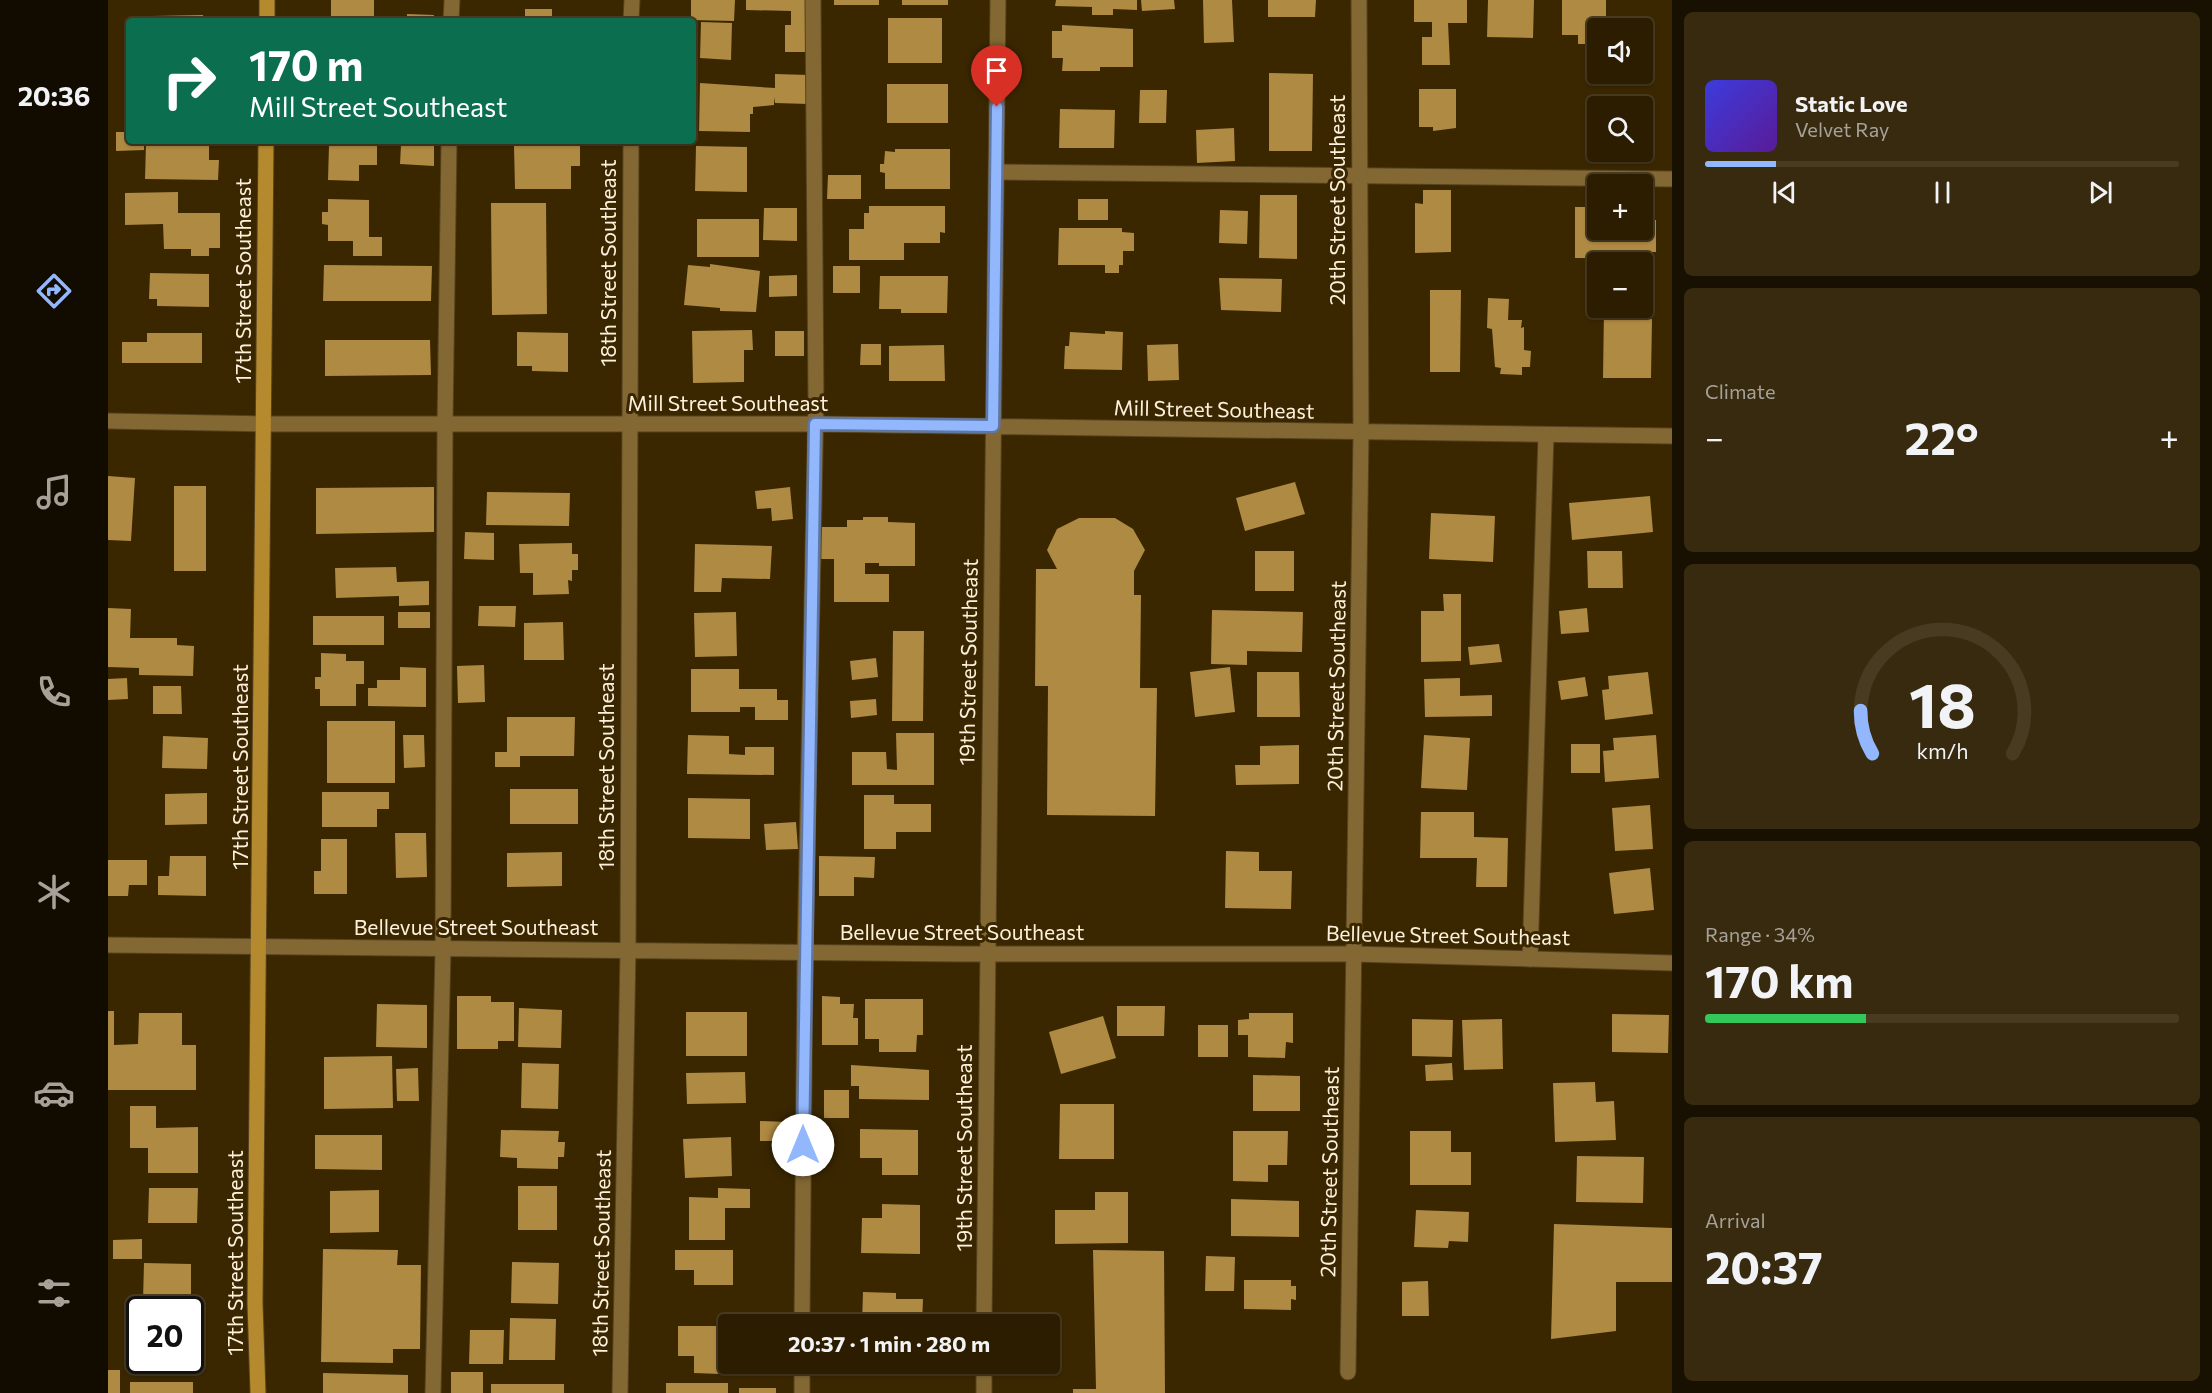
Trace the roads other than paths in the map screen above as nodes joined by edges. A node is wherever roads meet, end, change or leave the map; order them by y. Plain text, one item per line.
1 (267, 0) edge
2 (452, 0) edge
3 (632, 0) edge
4 (813, 0) edge
5 (998, 0) edge
6 (1359, 0) edge
7 (267, 18) edge
8 (451, 18) edge
9 (632, 18) edge
10 (266, 144) edge
11 (449, 144) edge
12 (631, 144) edge
13 (997, 172) junction
14 (1359, 176) junction
15 (1672, 179) edge
16 (108, 421) edge
17 (264, 424) junction
18 (815, 424) junction
19 (445, 425) junction
20 (629, 425) junction
21 (993, 426) junction
22 (1361, 434) junction
23 (1546, 435) junction
24 (1672, 436) edge
25 (108, 945) edge
26 (261, 947) junction
27 (443, 950) junction
28 (628, 950) junction
29 (805, 953) junction
30 (987, 954) junction
31 (1354, 954) junction
32 (1530, 959) junction
33 (1672, 963) edge
34 (802, 1314) edge
35 (984, 1314) edge
36 (1348, 1372) dead end
37 (802, 1374) edge
38 (984, 1374) edge
39 (258, 1393) edge
40 (434, 1393) edge
41 (620, 1393) edge
42 (802, 1393) edge
43 (984, 1393) edge

1 - 7 main road
2 - 8 street
3 - 9 street
4 - 18 street
5 - 13 street, 19th Street Southeast
6 - 14 street, 20th Street Southeast
10 - 17 main road, 17th Street Southeast
11 - 19 street
12 - 20 street, 18th Street Southeast
13 - 14 street
13 - 21 street, 19th Street Southeast
14 - 15 street
14 - 22 street, 20th Street Southeast
16 - 17 street, Mill Street Southeast
17 - 19 street, Mill Street Southeast
17 - 26 main road, 17th Street Southeast
18 - 20 street, Mill Street Southeast
18 - 21 street, Mill Street Southeast
18 - 29 street
19 - 20 street, Mill Street Southeast
19 - 27 street
20 - 28 street, 18th Street Southeast
21 - 22 street, Mill Street Southeast
21 - 30 street, 19th Street Southeast
22 - 23 street, Mill Street Southeast
22 - 31 street, 20th Street Southeast
23 - 24 street, Mill Street Southeast
23 - 32 street
25 - 26 street, Bellevue Street Southeast
26 - 27 street, Bellevue Street Southeast
26 - 39 main road, 17th Street Southeast
27 - 28 street, Bellevue Street Southeast
27 - 40 street
28 - 29 street, Bellevue Street Southeast
28 - 41 street, 18th Street Southeast
29 - 30 street, Bellevue Street Southeast
29 - 34 street
30 - 31 street, Bellevue Street Southeast
30 - 35 street, 19th Street Southeast
31 - 32 street, Bellevue Street Southeast
31 - 36 street, 20th Street Southeast
32 - 33 street, Bellevue Street Southeast
37 - 42 street
38 - 43 street

